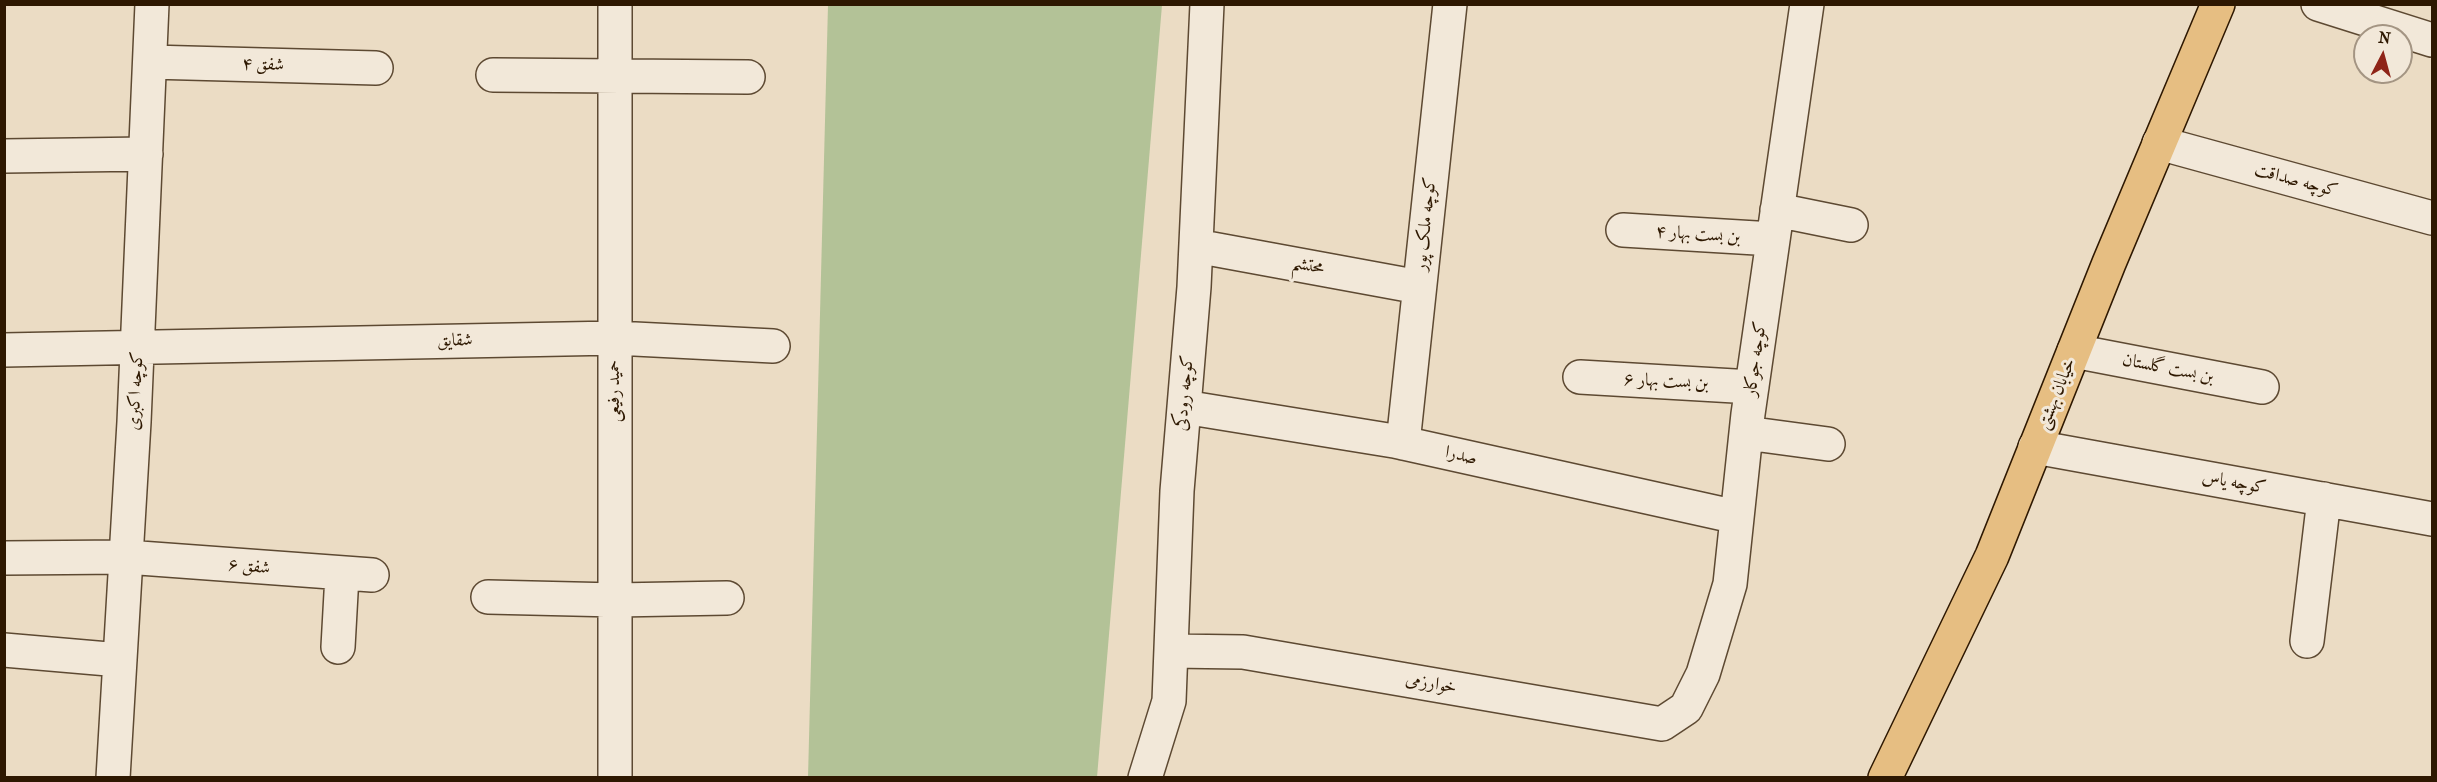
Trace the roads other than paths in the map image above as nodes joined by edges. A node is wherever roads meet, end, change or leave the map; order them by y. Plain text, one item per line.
1 (152, 4) edge
2 (615, 4) edge
3 (1207, 4) edge
4 (1450, 4) edge
5 (1807, 4) edge
6 (2218, 4) edge
7 (2318, 4) edge
8 (2433, 40) edge
9 (150, 62) junction
10 (376, 68) dead end
11 (493, 75) dead end
12 (615, 76) junction
13 (748, 77) dead end
14 (2159, 143) junction
15 (146, 154) junction
16 (4, 156) edge
17 (2433, 219) edge
18 (1775, 224) junction
19 (1851, 225) dead end
20 (1623, 230) dead end
21 (1196, 246) junction
22 (1419, 287) junction
23 (615, 338) junction
24 (773, 346) dead end
25 (138, 347) junction
26 (4, 350) edge
27 (2074, 351) junction
28 (1580, 377) dead end
29 (1752, 387) junction
30 (2262, 387) dead end
31 (1184, 407) junction
32 (1746, 433) junction
33 (1403, 443) junction
34 (1828, 444) dead end
35 (2035, 447) junction
36 (2324, 500) junction
37 (1737, 517) junction
38 (2433, 519) edge
39 (126, 557) junction
40 (4, 558) edge
41 (488, 597) dead end
42 (727, 598) dead end
43 (616, 600) junction
44 (2307, 641) dead end
45 (338, 646) dead end
46 (4, 650) edge
47 (1171, 651) junction
48 (120, 660) junction
49 (1686, 708) joint
50 (113, 777) edge
51 (615, 777) edge
52 (1145, 777) edge
53 (1885, 777) edge

1 - 9 street, کوچه اکبری
2 - 12 street, حمید رفیعی
3 - 21 street, کوچه رودکی
4 - 22 street, کوچه ملک پور
5 - 18 street, کوچه جوکار
6 - 14 main road, خیابان بهشتی
7 - 8 street
9 - 10 street, شفق ۴
9 - 15 street, کوچه اکبری
11 - 12 street
12 - 13 street
12 - 23 street, حمید رفیعی
14 - 17 street, کوچه صداقت
14 - 27 main road, خیابان بهشتی
15 - 16 street
15 - 25 street, کوچه اکبری
18 - 19 street, بن بست بهار ۴
18 - 20 street, بن بست بهار ۴
18 - 29 street, کوچه جوکار
21 - 22 street, محتشم
21 - 31 street, کوچه رودکی
22 - 33 street, کوچه ملک پور
23 - 24 street, شقایق
23 - 25 street, شقایق
23 - 43 street, حمید رفیعی
25 - 26 street, شقایق
25 - 39 street, کوچه اکبری
27 - 30 street, بن بست گلستان
27 - 35 main road, خیابان بهشتی
28 - 29 street, بن بست بهار ۶
29 - 32 street, کوچه جوکار
31 - 33 street, صدرا
31 - 47 street, کوچه رودکی
32 - 34 street
32 - 37 street, کوچه جوکار
33 - 37 street, صدرا
35 - 36 street, کوچه یاس
35 - 53 main road, خیابان بهشتی
36 - 38 street, کوچه یاس
36 - 44 street
37 - 49 street, کوچه جوکار
39 - 40 street, شفق ۶
39 - 45 street, شفق ۶
39 - 48 street, کوچه اکبری
41 - 43 street
42 - 43 street
43 - 51 street, حمید رفیعی
46 - 48 street
47 - 49 street, خوارزمی
47 - 52 street, کوچه رودکی
48 - 50 street, کوچه اکبری

